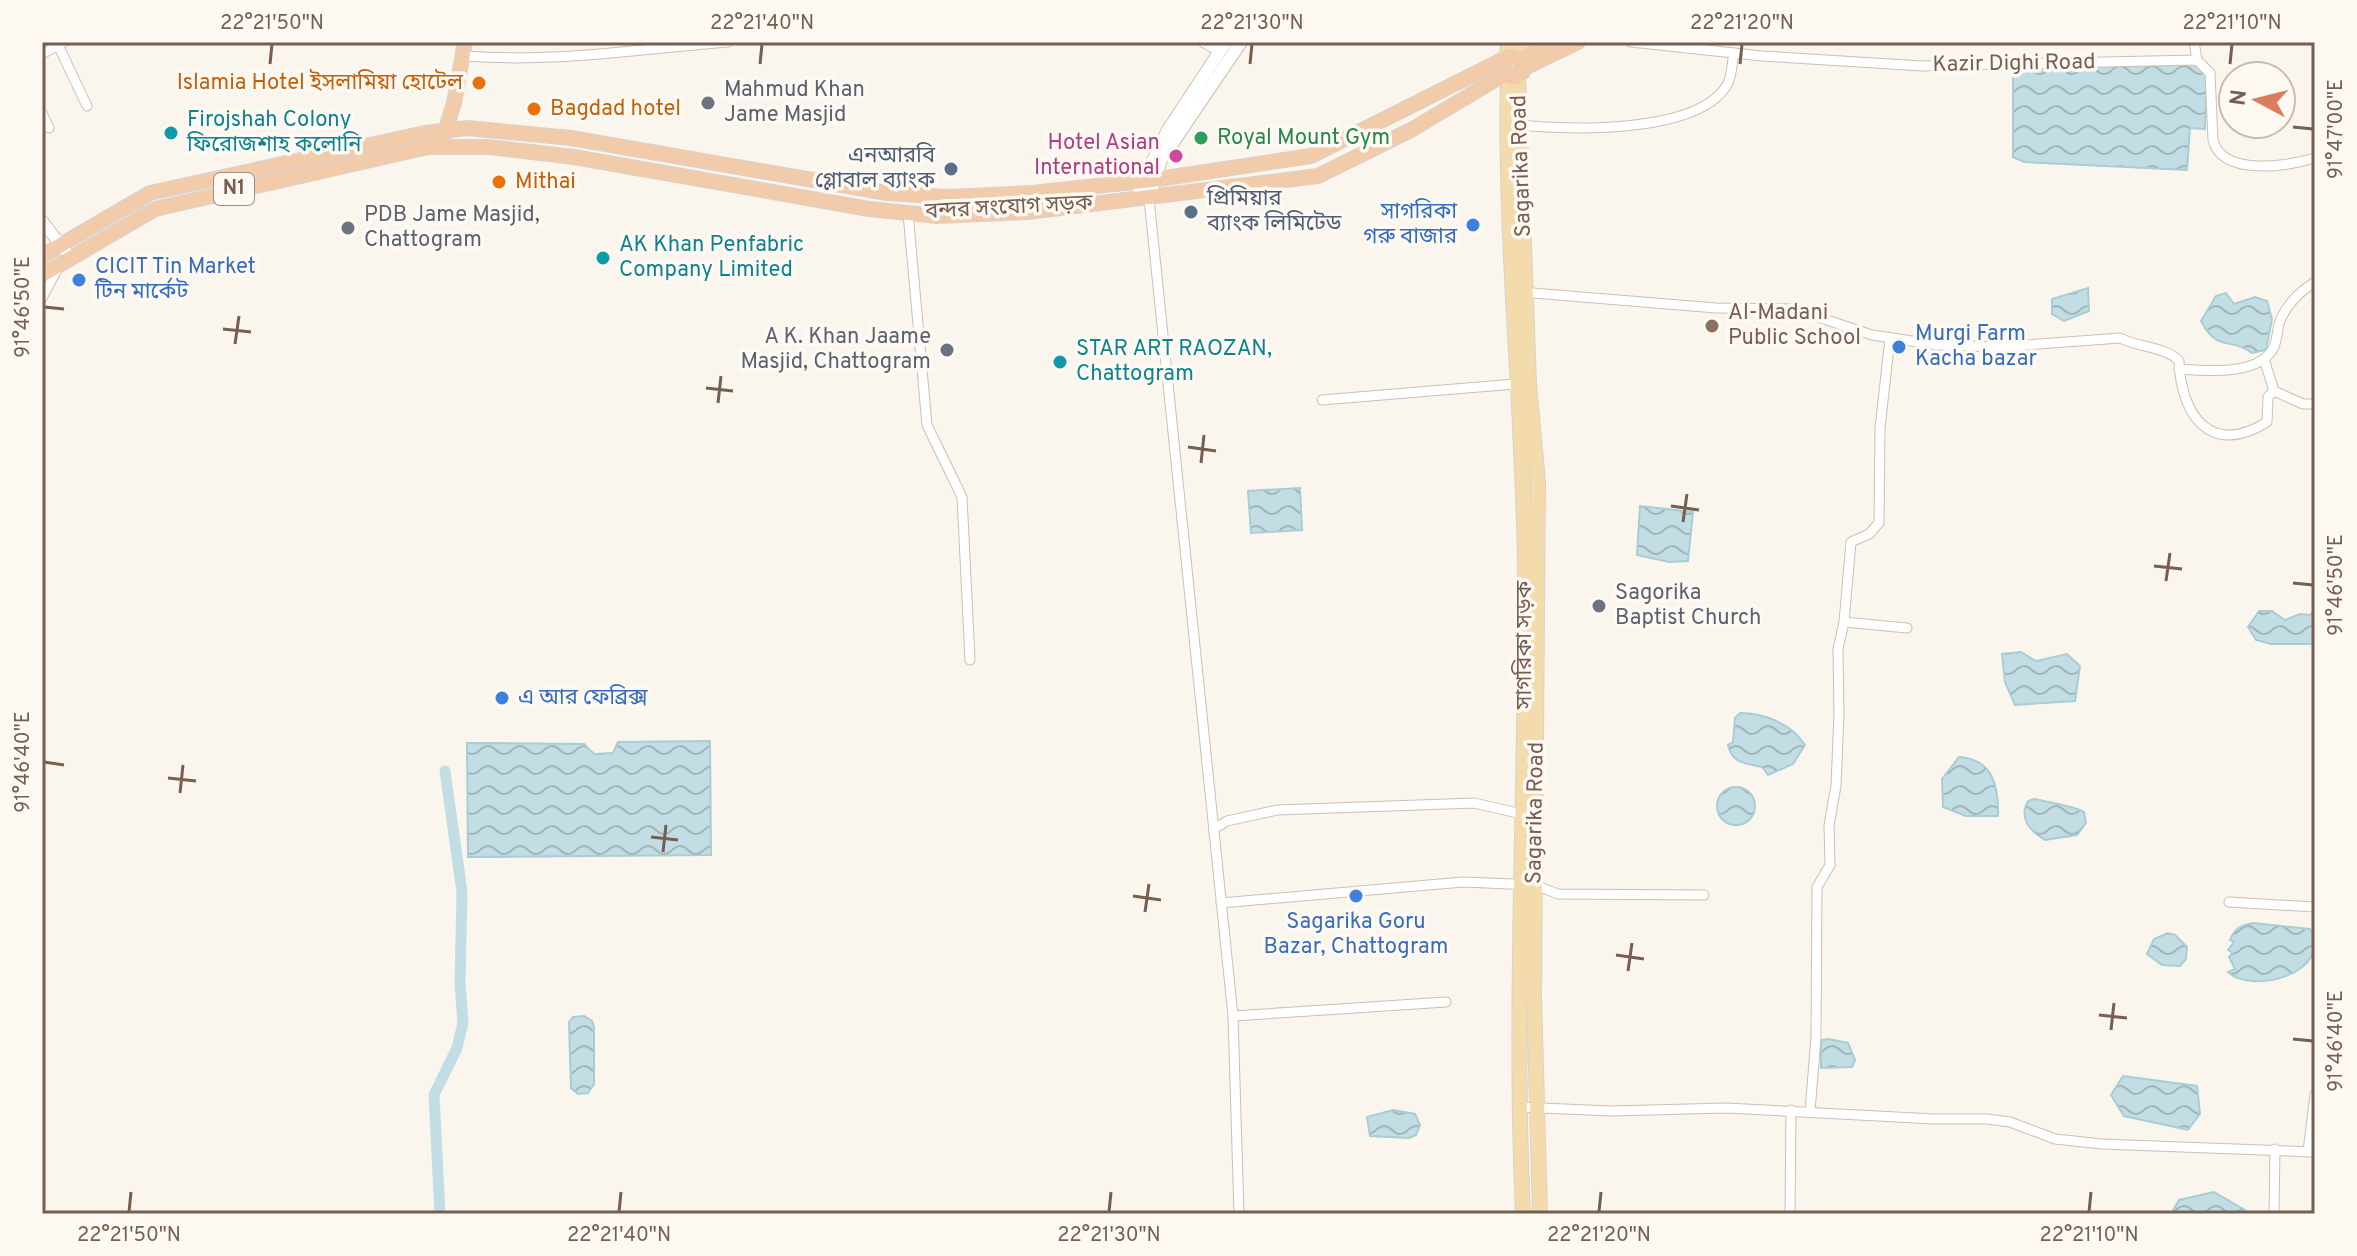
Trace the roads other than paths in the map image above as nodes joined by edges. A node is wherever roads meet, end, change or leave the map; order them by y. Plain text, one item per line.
1 (728, 42) edge
2 (1203, 42) edge
3 (1241, 42) edge
4 (1508, 42) edge
5 (1555, 42) edge
6 (1578, 42) edge
7 (1631, 42) edge
8 (2194, 42) edge
9 (61, 44) edge
10 (596, 47) edge
11 (1223, 47) edge
12 (464, 49) edge
13 (1734, 53) junction
14 (42, 54) edge
15 (2197, 60) junction
16 (1513, 64) edge
17 (87, 106) dead end
18 (42, 113) edge
19 (1514, 125) junction
20 (49, 128) dead end
21 (444, 131) junction
22 (443, 146) junction
23 (2315, 158) edge
24 (1146, 180) junction
25 (1143, 199) junction
26 (908, 213) junction
27 (42, 221) edge
28 (63, 244) junction
29 (42, 256) edge
30 (65, 261) junction
31 (42, 275) edge
32 (2315, 282) edge
33 (1510, 290) junction
34 (1527, 293) junction
35 (42, 298) edge
36 (1890, 338) junction
37 (2264, 359) junction
38 (2179, 369) junction
39 (1515, 384) junction
40 (2274, 391) junction
41 (1322, 400) dead end
42 (2315, 404) edge
43 (1521, 481) junction
44 (1538, 482) junction
45 (1844, 622) junction
46 (1907, 628) dead end
47 (970, 660) dead end
48 (1522, 814) junction
49 (1214, 829) junction
50 (1529, 885) junction
51 (1704, 895) dead end
52 (2229, 902) dead end
53 (1221, 903) junction
54 (2315, 907) edge
55 (1446, 1002) dead end
56 (1233, 1016) junction
57 (2315, 1094) edge
58 (1536, 1105) junction
59 (1518, 1107) junction
60 (1791, 1110) junction
61 (1810, 1111) junction
62 (2275, 1149) junction
63 (2312, 1152) edge
64 (1239, 1214) edge
65 (1523, 1214) edge
66 (1540, 1214) edge
67 (1790, 1214) edge
68 (2274, 1214) edge

1 - 10 street
2 - 11 street
3 - 24 main road
4 - 16 main road, সাগরিকা সড়ক
5 - 16 highway, বন্দর সংযোগ সড়ক
6 - 16 highway, বন্দর সংযোগ সড়ক
7 - 13 street, Kazir Dighi Road
8 - 15 street
9 - 14 street
9 - 17 street
10 - 12 street
11 - 24 main road
12 - 21 highway
13 - 15 street, Kazir Dighi Road
13 - 19 street
15 - 23 street
16 - 19 main road, সাগরিকা সড়ক
16 - 24 highway, বন্দর সংযোগ সড়ক
16 - 25 highway, বন্দর সংযোগ সড়ক
18 - 20 street
19 - 33 main road, সাগরিকা সড়ক
19 - 34 main road, Sagarika Road
21 - 22 highway
21 - 24 highway, বন্দর সংযোগ সড়ক
21 - 28 highway, N1
22 - 26 highway, বন্দর সংযোগ সড়ক
22 - 30 highway, N1
24 - 25 main road
25 - 26 highway, বন্দর সংযোগ সড়ক
25 - 49 street
26 - 47 street
27 - 28 street
28 - 29 highway, N1
28 - 30 street
30 - 31 highway, N1
30 - 35 street
32 - 37 street
33 - 34 street
33 - 39 main road, সাগরিকা সড়ক
34 - 36 street
34 - 44 main road, Sagarika Road
36 - 38 street
36 - 45 street
37 - 38 street
37 - 40 street
38 - 40 street
39 - 41 street
39 - 43 main road, সাগরিকা সড়ক
40 - 42 street
43 - 44 main road
43 - 48 main road, সাগরিকা সড়ক
44 - 50 main road, Sagarika Road
45 - 46 street
45 - 61 street
48 - 49 street
48 - 50 main road, সাগরিকা সড়ক
49 - 53 street
50 - 51 street
50 - 53 street
50 - 58 main road, Sagarika Road
50 - 59 main road, সাগরিকা সড়ক
52 - 54 street
53 - 56 street
55 - 56 street
56 - 64 street
57 - 63 street
58 - 59 street
58 - 60 street
58 - 66 main road, Sagarika Road
59 - 65 main road, সাগরিকা সড়ক
60 - 61 street
60 - 67 street
61 - 62 street
62 - 63 street
62 - 68 street

